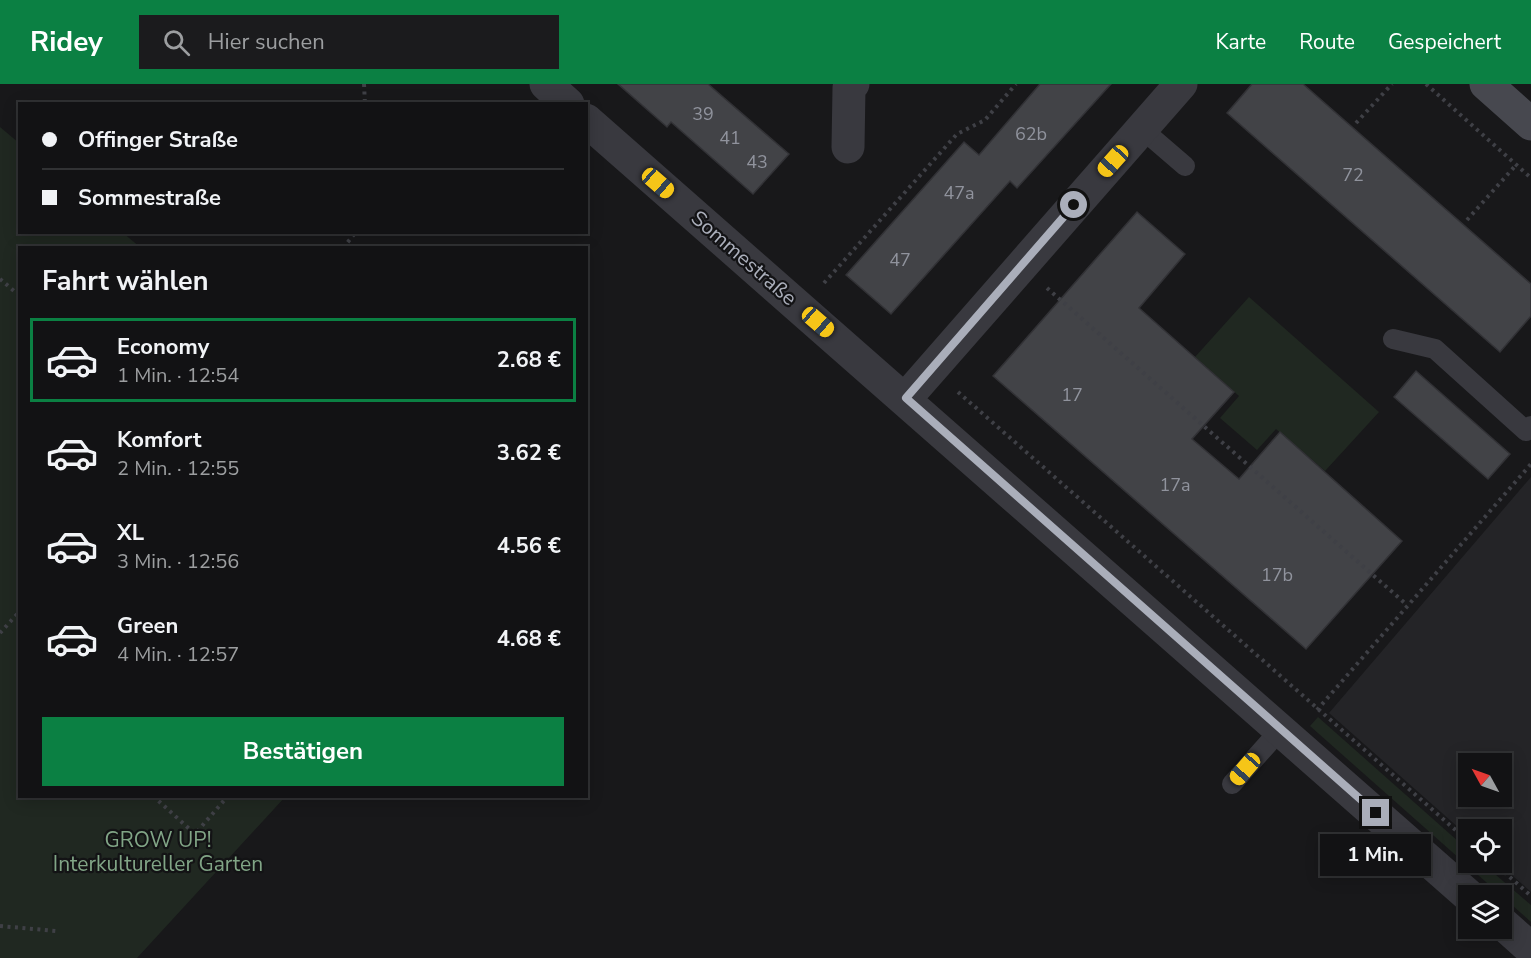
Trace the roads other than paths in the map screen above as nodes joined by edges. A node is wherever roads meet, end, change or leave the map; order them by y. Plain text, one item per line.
1 (546, 84) edge
2 (853, 84) edge
3 (1181, 84) edge
4 (1486, 84) edge
5 (566, 102) edge
6 (588, 122) edge
7 (1531, 124) edge
8 (1142, 129) junction
9 (848, 147) dead end
10 (1185, 166) dead end
11 (1393, 339) dead end
12 (906, 398) junction
13 (1531, 426) edge
14 (1286, 734) junction
15 (1232, 784) dead end
16 (1458, 886) edge
17 (1512, 932) edge
18 (1531, 949) edge

1 - 5 street
2 - 9 street
3 - 8 street
4 - 7 street
6 - 12 street, Sommestraße
8 - 10 lane
8 - 12 street
11 - 13 lane
12 - 14 street, Sommestraße
14 - 15 lane
14 - 16 street, Sommestraße
17 - 18 street

